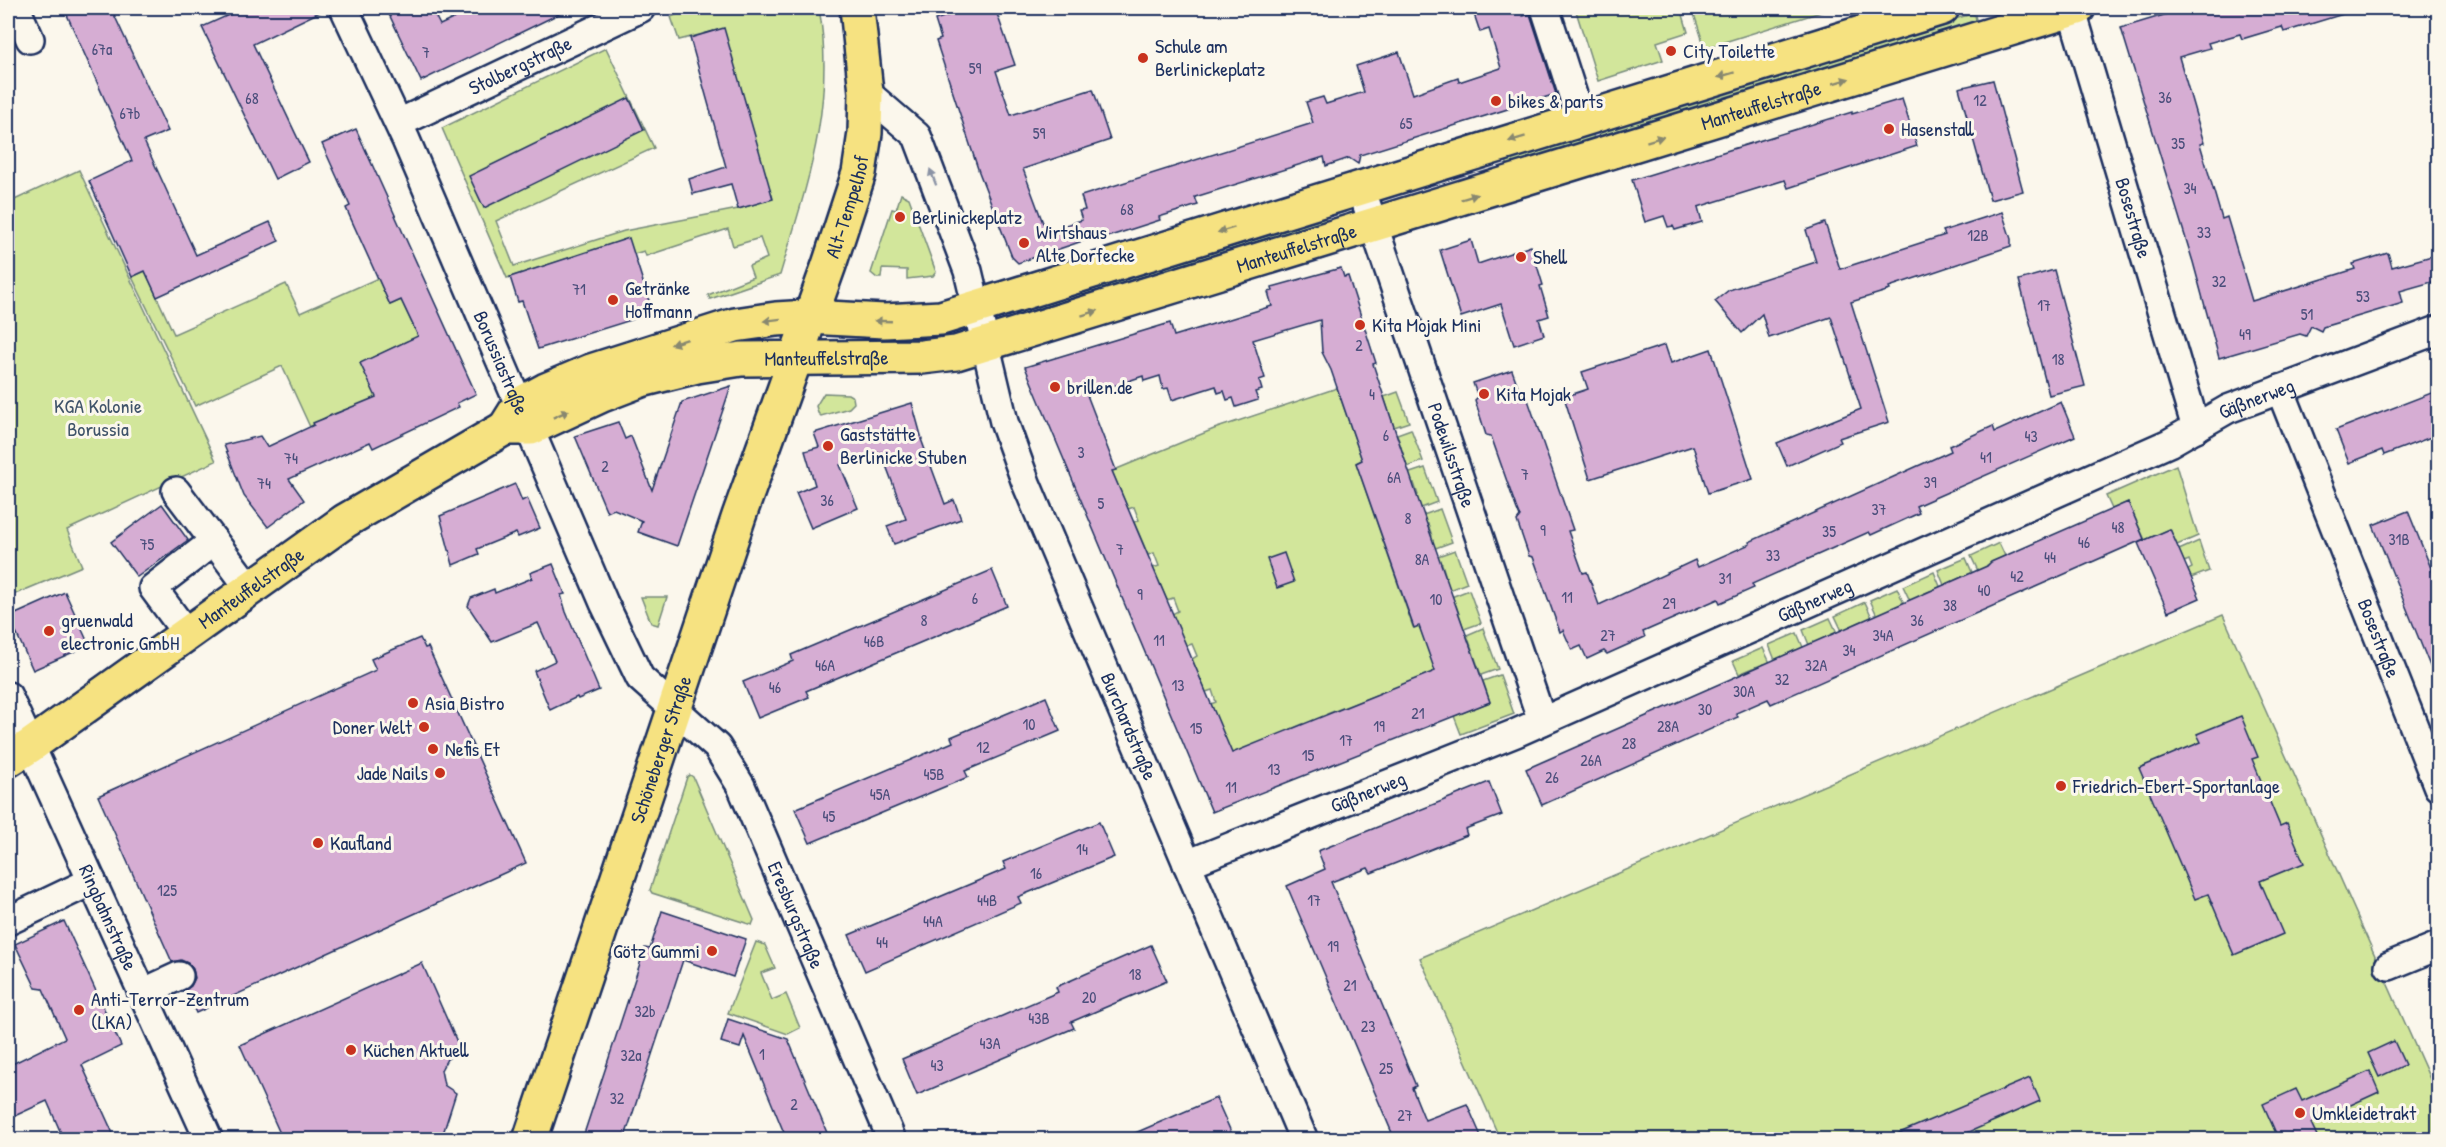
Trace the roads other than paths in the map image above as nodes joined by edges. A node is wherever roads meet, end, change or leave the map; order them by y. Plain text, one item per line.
1 (16, 8) edge
2 (344, 8) edge
3 (641, 8) edge
4 (857, 8) edge
5 (1545, 8) edge
6 (1942, 8) edge
7 (2074, 8) edge
8 (1994, 20) edge
9 (30, 39) dead end
10 (866, 92) junction
11 (1581, 120) junction
12 (399, 123) junction
13 (1361, 188) junction
14 (1373, 226) junction
15 (977, 307) junction
16 (809, 317) junction
17 (2439, 330) edge
18 (986, 345) junction
19 (794, 358) junction
20 (2280, 389) junction
21 (519, 420) junction
22 (2196, 428) junction
23 (176, 491) dead end
24 (214, 541) junction
25 (250, 589) junction
26 (187, 634) junction
27 (8, 696) edge
28 (674, 709) junction
29 (1542, 721) junction
30 (19, 753) edge
31 (2439, 787) edge
32 (1187, 864) junction
33 (92, 882) junction
34 (8, 921) edge
35 (2439, 946) edge
36 (2388, 966) dead end
37 (179, 976) dead end
38 (142, 993) junction
39 (208, 1140) edge
40 (531, 1140) edge
41 (892, 1140) edge
42 (1305, 1140) edge

1 - 9 street
2 - 12 street, Borussiastraße
3 - 12 street, Stolbergstraße
4 - 10 main road, Alt-Tempelhof
5 - 11 street
6 -> 11 main road, Manteuffelstraße
7 - 8 main road, Manteuffelstraße
7 - 22 street, Bosestraße
14 -> 8 main road, Manteuffelstraße
15 -> 10 street
10 - 16 main road, Alt-Tempelhof
11 -> 13 main road, Manteuffelstraße
12 - 21 street, Borussiastraße
13 - 14 street, Podewilsstraße
13 -> 15 main road, Manteuffelstraße
18 -> 14 main road, Manteuffelstraße
14 - 29 street, Podewilsstraße
15 -> 16 main road, Manteuffelstraße
15 - 18 street, Burchardstraße
16 - 19 main road, Alt-Tempelhof
16 -> 21 main road, Manteuffelstraße
17 - 20 street, Gäßnerweg
18 - 19 main road, Manteuffelstraße
18 - 32 street, Burchardstraße
21 -> 19 main road, Manteuffelstraße
19 - 28 main road, Schöneberger Straße
20 - 22 street, Gäßnerweg
20 - 31 street, Bosestraße
21 - 25 main road, Manteuffelstraße
21 - 28 street, Borussiastraße
22 - 29 street, Gäßnerweg
23 - 24 street
24 - 25 street
24 - 26 street
25 - 26 main road, Manteuffelstraße
26 - 30 main road, Manteuffelstraße
27 - 30 street, Ringbahnstraße
28 - 40 main road, Schöneberger Straße
28 - 41 street, Eresburgstraße
29 - 32 street, Gäßnerweg
30 - 33 street, Ringbahnstraße
32 - 42 street, Burchardstraße
33 - 34 street
33 - 38 street, Ringbahnstraße
35 - 36 street
37 - 38 street
38 - 39 street, Ringbahnstraße

